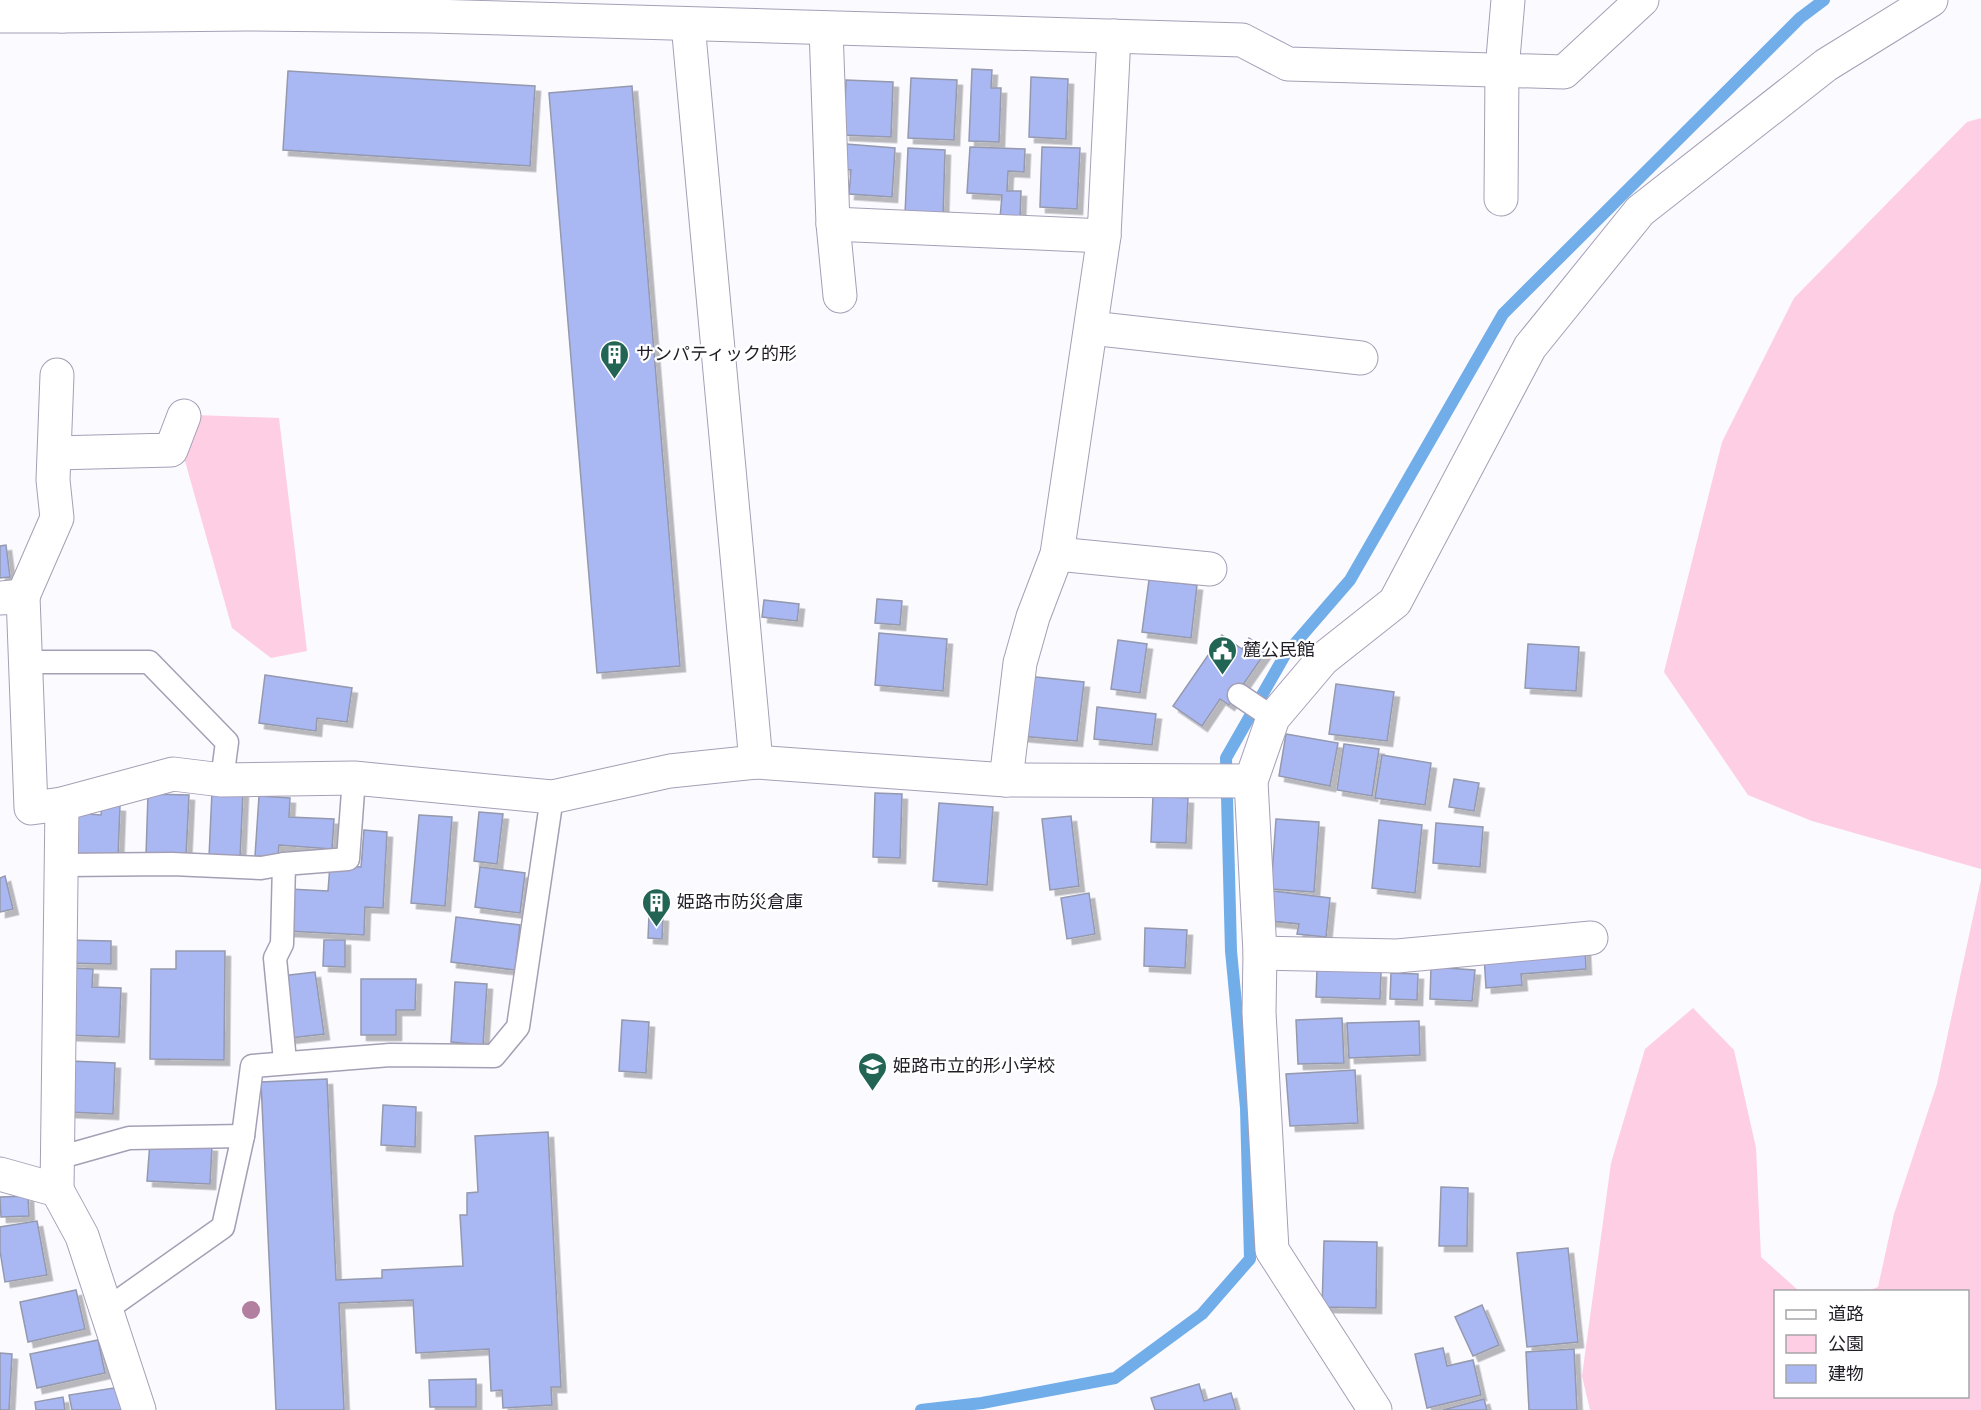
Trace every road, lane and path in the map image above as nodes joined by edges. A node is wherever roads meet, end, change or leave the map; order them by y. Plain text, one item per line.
1 (1508, 0) edge
2 (1641, 0) edge
3 (1931, 0) edge
4 (246, 7) edge
5 (62, 8) edge
6 (430, 8) edge
7 (0, 16) edge
8 (688, 24) junction
9 (826, 29) junction
10 (1114, 36) junction
11 (1502, 70) junction
12 (1500, 199) dead end
13 (833, 224) junction
14 (1104, 236) junction
15 (840, 296) dead end
16 (1091, 328) junction
17 (1361, 358) dead end
18 (57, 375) dead end
19 (184, 416) dead end
20 (55, 453) junction
21 (1057, 554) junction
22 (1210, 569) dead end
23 (11, 597) edge
24 (26, 662) junction
25 (1239, 695) dead end
26 (1273, 718) junction
27 (756, 762) junction
28 (354, 778) junction
29 (222, 780) junction
30 (1006, 780) junction
31 (1251, 781) junction
32 (552, 797) junction
33 (63, 804) junction
34 (284, 864) junction
35 (62, 865) junction
36 (1591, 938) dead end
37 (1260, 953) junction
38 (285, 1062) junction
39 (243, 1136) junction
40 (57, 1158) junction
41 (0, 1174) edge
42 (57, 1190) junction
43 (107, 1310) junction
44 (139, 1410) edge
45 (1375, 1410) edge

1 - 11 street
2 - 11 street
3 - 26 street
4 - 5 street
4 - 6 street
5 - 7 street
6 - 8 street
8 - 9 street
8 - 27 street
9 - 10 street
9 - 13 street
10 - 11 street
10 - 14 street
11 - 12 street
13 - 14 street
13 - 15 street
14 - 16 street
16 - 17 street
16 - 21 street
18 - 20 street
19 - 20 street
20 - 23 street
21 - 22 street
21 - 30 street
23 - 24 street
24 - 29 lane
24 - 33 street
25 - 26 lane
26 - 31 street
27 - 30 street
27 - 32 street
28 - 29 street
28 - 32 street
28 - 34 lane
29 - 33 street
30 - 31 street
31 - 37 street
32 - 38 lane
33 - 35 street
34 - 35 lane
34 - 38 lane
35 - 40 street
36 - 37 street
37 - 45 street
38 - 39 lane
39 - 40 lane
39 - 43 lane
40 - 42 street
41 - 42 street
42 - 43 street
43 - 44 street

